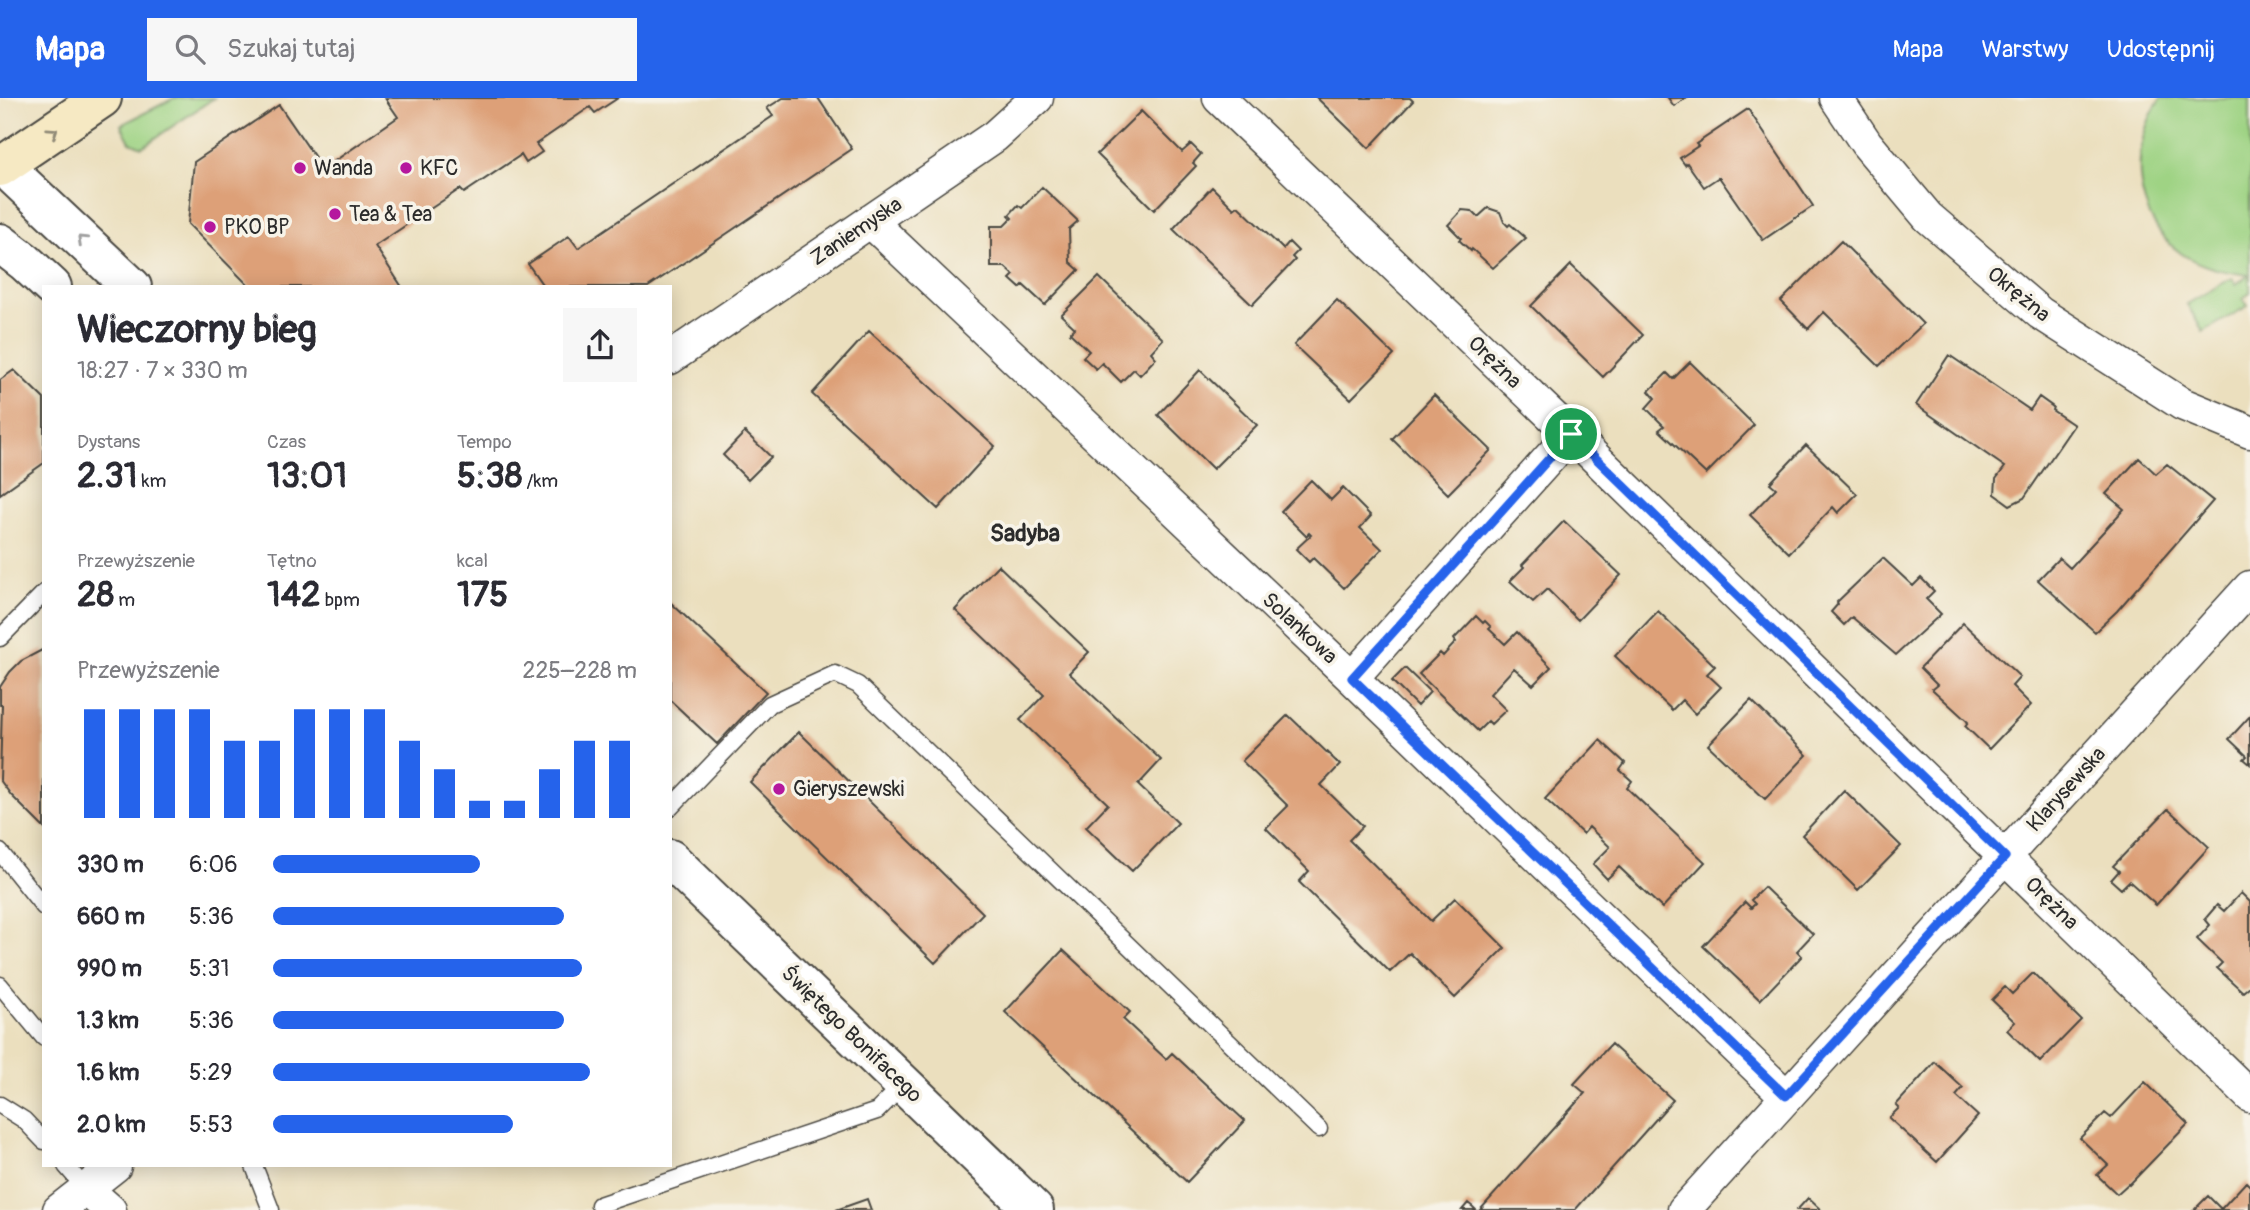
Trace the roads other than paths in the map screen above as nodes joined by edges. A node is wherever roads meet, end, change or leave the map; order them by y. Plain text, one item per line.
1 (102, 98) edge
2 (1037, 98) edge
3 (1219, 98) edge
4 (1836, 98) edge
5 (1, 165) edge
6 (870, 221) junction
7 (0, 243) edge
8 (50, 285) edge
9 (130, 285) edge
10 (672, 357) edge
11 (2250, 432) edge
12 (1571, 434) junction
13 (2250, 587) edge
14 (42, 595) edge
15 (0, 638) edge
16 (1352, 678) junction
17 (672, 806) edge
18 (0, 852) edge
19 (2005, 857) junction
20 (672, 861) edge
21 (42, 904) edge
22 (0, 985) edge
23 (42, 1036) edge
24 (904, 1084) junction
25 (1786, 1096) junction
26 (2250, 1096) edge
27 (2, 1108) edge
28 (1319, 1129) dead end
29 (42, 1139) edge
30 (111, 1167) edge
31 (254, 1167) edge
32 (76, 1177) edge
33 (599, 1205) dead end
34 (59, 1210) edge
35 (110, 1210) edge
36 (271, 1210) edge
37 (1034, 1210) edge
38 (1684, 1210) edge

5 -> 1 main road
2 - 6 street, Zaniemyska
3 - 12 street, Orężna
4 - 11 street, Okrężna
9 -> 5 street
6 - 10 street, Zaniemyska
6 - 16 street, Solankowa
7 - 8 street
12 - 16 street
12 - 19 street, Orężna
13 - 19 street, Klarysewska
14 - 15 lane
16 - 25 street, Solankowa
17 - 28 lane
18 - 21 lane
19 - 25 street, Klarysewska
19 - 26 street, Orężna
20 - 24 street, Świętego Bonifacego
22 - 23 lane
24 - 33 lane
24 - 37 street, Świętego Bonifacego
25 - 38 street, Klarysewska
27 - 29 lane
30 - 32 street
31 - 36 lane
32 - 34 street
32 - 35 street

